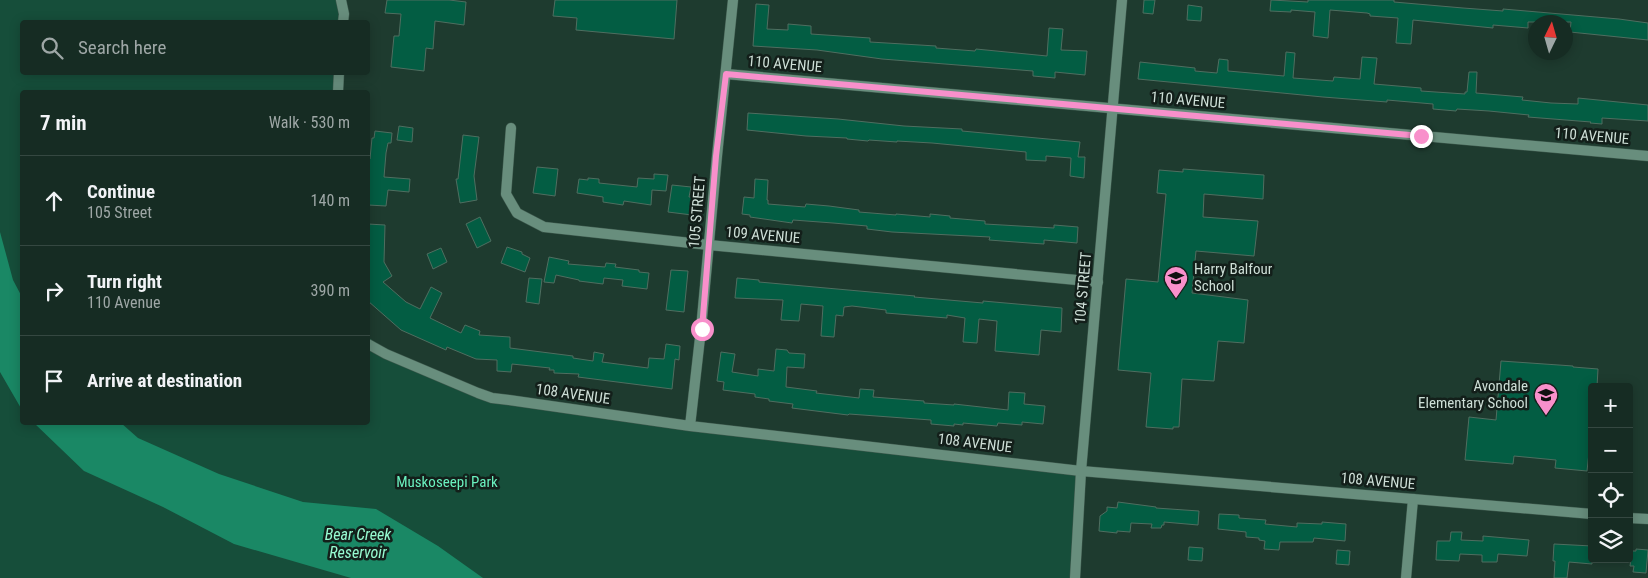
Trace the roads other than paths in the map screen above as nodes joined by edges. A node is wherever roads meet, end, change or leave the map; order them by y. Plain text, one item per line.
1 (341, 0) edge
2 (733, 0) edge
3 (1122, 0) edge
4 (343, 20) edge
5 (726, 74) junction
6 (339, 75) edge
7 (338, 90) edge
8 (1113, 108) junction
9 (511, 128) dead end
10 (1648, 156) edge
11 (709, 245) junction
12 (1098, 282) junction
13 (370, 345) edge
14 (690, 426) junction
15 (1082, 471) junction
16 (1413, 498) junction
17 (1588, 514) edge
18 (1633, 518) edge
19 (1648, 519) edge
20 (1075, 578) edge
21 (1406, 578) edge

1 - 4 street
2 - 5 street, 105 STREET
3 - 8 street, 104 STREET
5 - 8 street, 110 AVENUE
5 - 11 street, 105 STREET
6 - 7 street
8 - 10 street, 110 AVENUE
8 - 12 street, 104 STREET
9 - 11 street, 109 AVENUE
11 - 12 street, 109 AVENUE
11 - 14 street, 105 STREET
12 - 15 street, 104 STREET
13 - 14 street, 108 AVENUE
14 - 15 street, 108 AVENUE
15 - 16 street, 108 AVENUE
15 - 20 street, 104 STREET
16 - 17 street, 108 AVENUE
16 - 21 street
18 - 19 street

